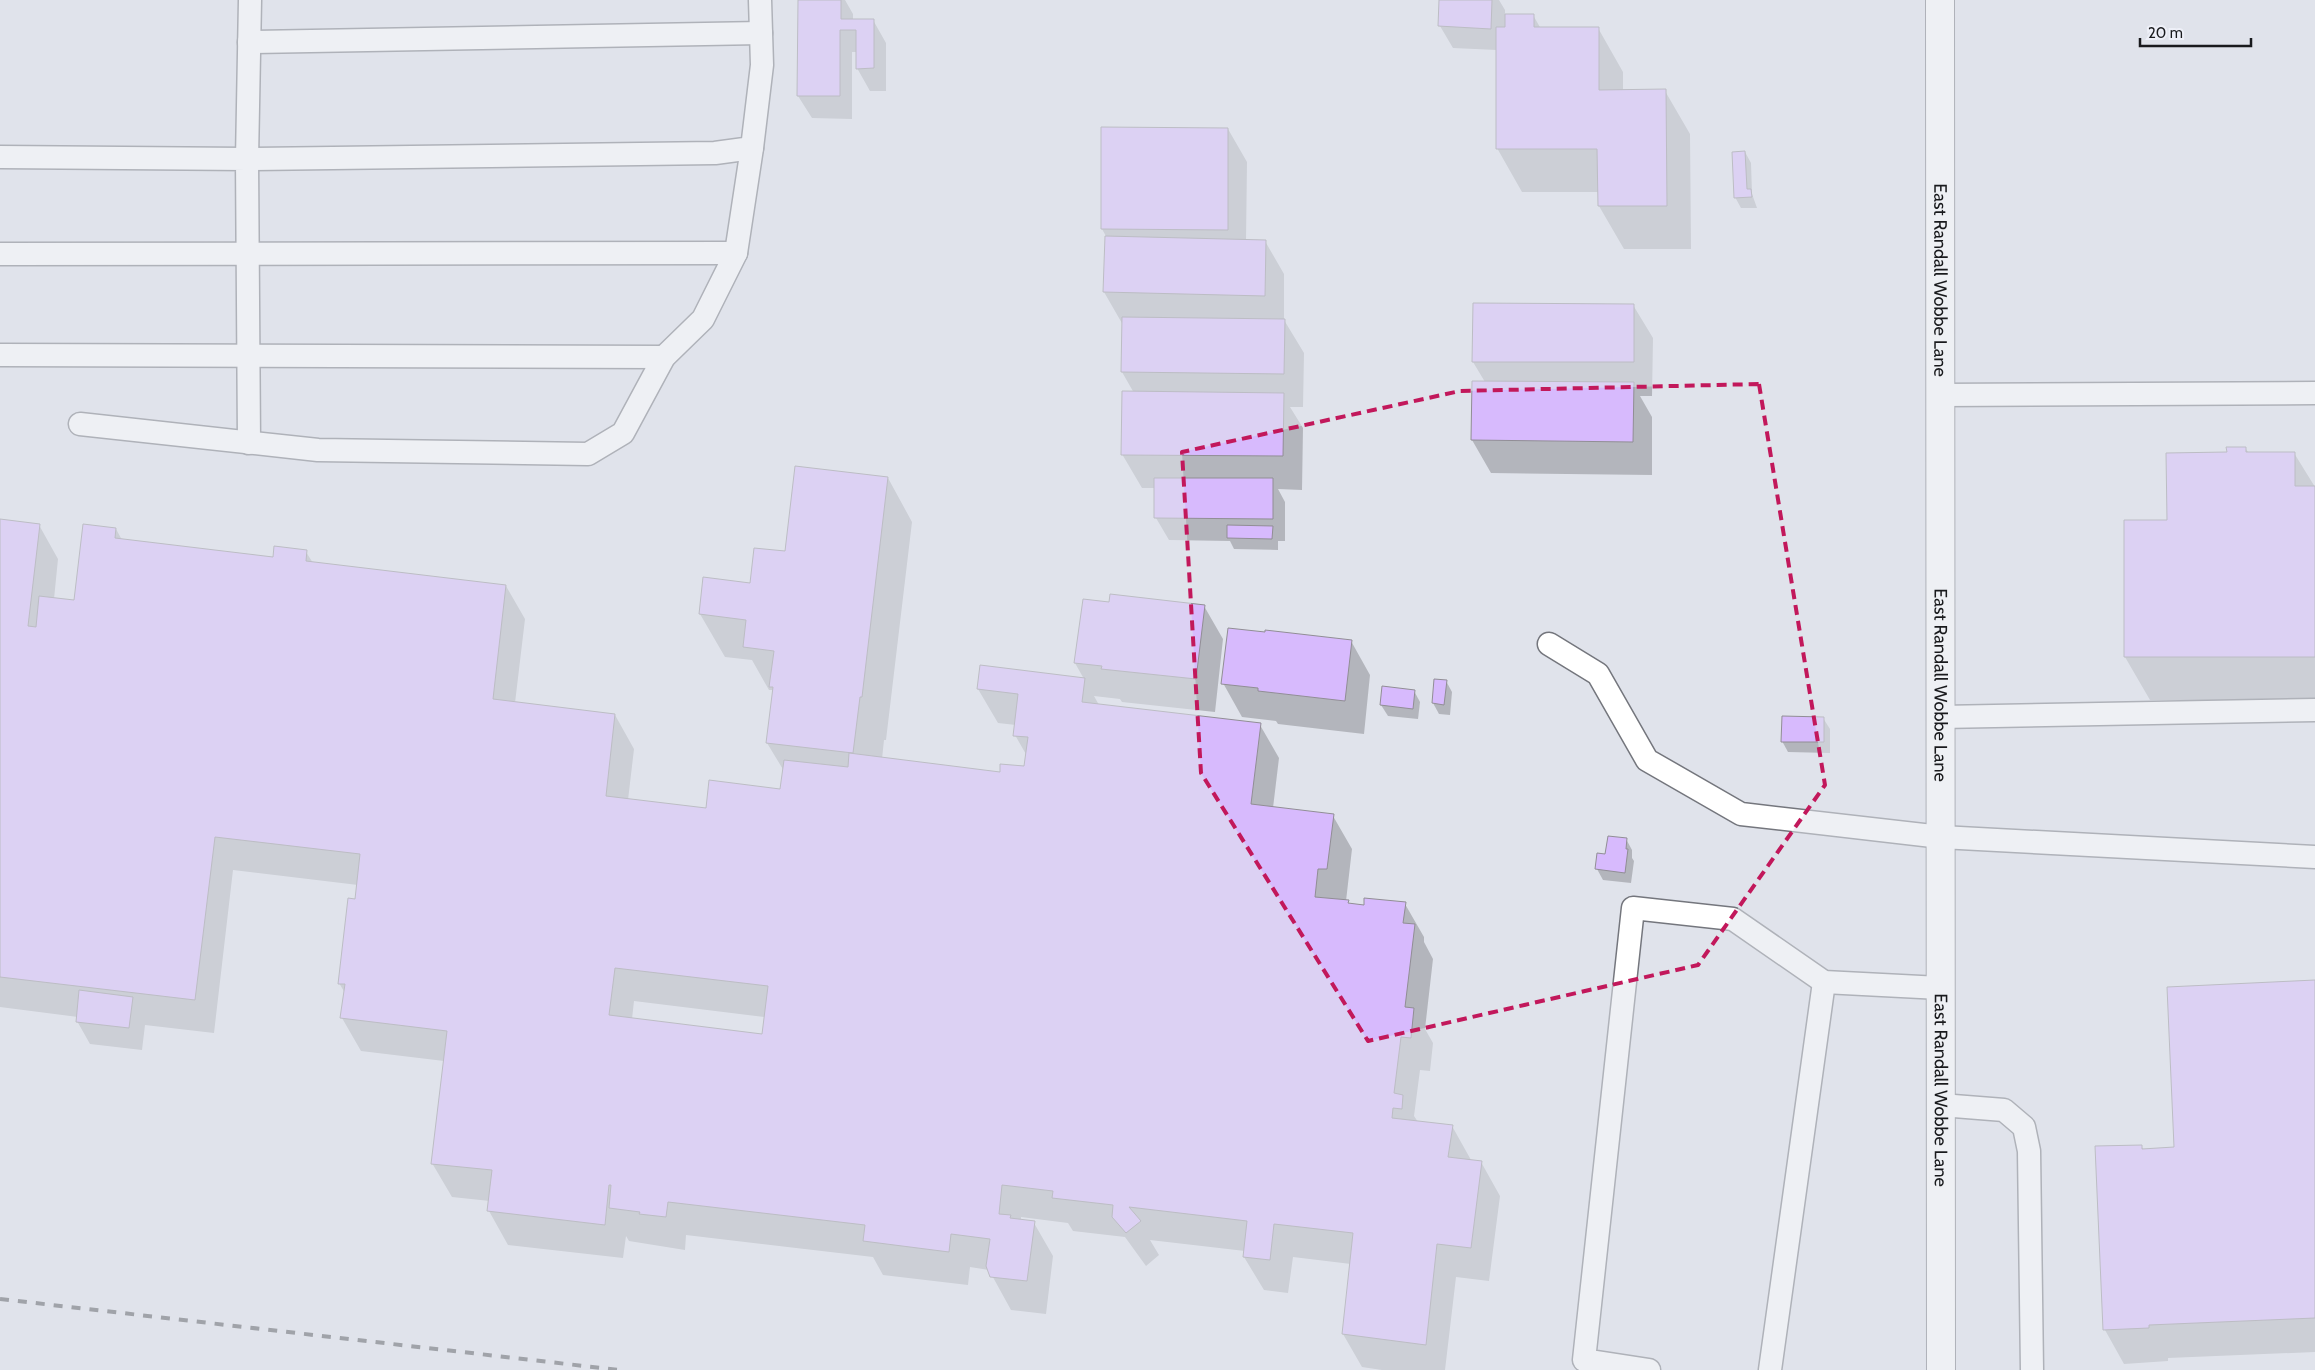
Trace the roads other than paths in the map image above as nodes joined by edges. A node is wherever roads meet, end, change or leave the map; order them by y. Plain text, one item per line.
1 (250, 0) edge
2 (760, 0) edge
3 (1940, 0) edge
4 (761, 33) junction
5 (250, 42) junction
6 (752, 148) junction
7 (0, 157) edge
8 (247, 159) junction
9 (736, 253) junction
10 (0, 254) edge
11 (248, 254) junction
12 (0, 355) edge
13 (248, 356) junction
14 (664, 358) junction
15 (2315, 393) edge
16 (1940, 395) junction
17 (80, 424) dead end
18 (249, 443) junction
19 (1549, 644) dead end
20 (2315, 710) edge
21 (1940, 717) junction
22 (1941, 837) junction
23 (2315, 857) edge
24 (1824, 982) junction
25 (1940, 988) junction
26 (1940, 1105) junction
27 (1650, 1370) edge
28 (1770, 1370) edge
29 (1941, 1370) edge
30 (2032, 1370) edge

1 - 5 lane
2 - 4 lane
3 - 16 street, East Randall Wobbe Lane
4 - 5 lane
4 - 6 lane
5 - 8 lane
6 - 8 lane
6 - 9 lane
7 - 8 lane
8 - 11 lane
9 - 11 lane
9 - 14 lane
10 - 11 lane
11 - 13 lane
12 - 13 lane
13 - 14 lane
13 - 18 lane
14 - 18 lane
15 - 16 lane
16 - 21 street, East Randall Wobbe Lane
17 - 18 lane
19 - 22 lane
20 - 21 lane
21 - 22 street, East Randall Wobbe Lane
22 - 23 lane
22 - 25 street, East Randall Wobbe Lane
24 - 25 lane
24 - 27 lane
24 - 28 lane
25 - 26 street, East Randall Wobbe Lane
26 - 29 street, East Randall Wobbe Lane
26 - 30 lane

